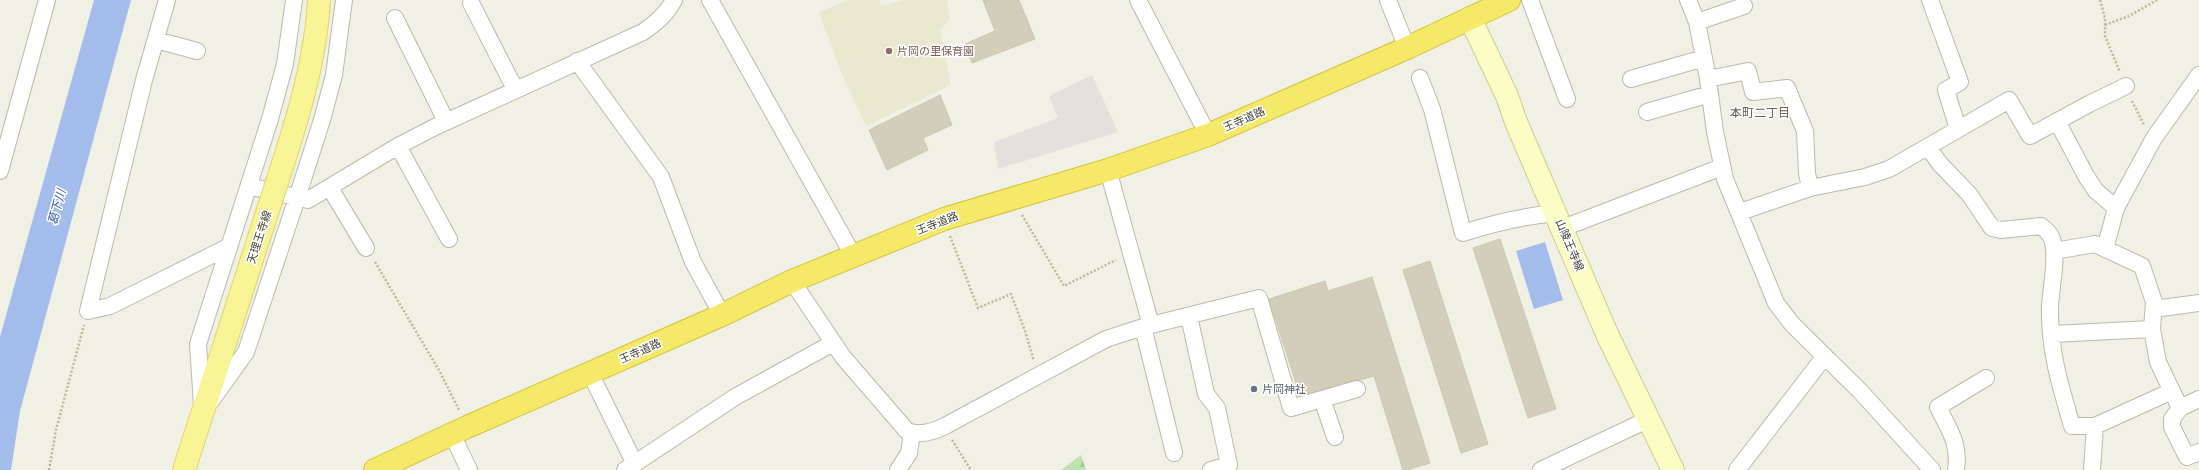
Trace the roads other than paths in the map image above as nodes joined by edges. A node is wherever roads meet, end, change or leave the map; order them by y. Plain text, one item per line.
1 (47, 0) edge
2 (168, 0) edge
3 (294, 0) edge
4 (319, 0) edge
5 (344, 0) edge
6 (674, 0) edge
7 (710, 0) edge
8 (1138, 0) edge
9 (1388, 0) edge
10 (1509, 0) edge
11 (1530, 0) edge
12 (1688, 0) edge
13 (1930, 0) edge
14 (471, 3) dead end
15 (1744, 6) dead end
16 (395, 18) dead end
17 (1470, 18) junction
18 (1697, 22) junction
19 (156, 40) junction
20 (1407, 48) junction
21 (197, 51) dead end
22 (1704, 58) junction
23 (577, 61) junction
24 (2199, 75) edge
25 (1420, 78) dead end
26 (1631, 79) dead end
27 (2126, 86) dead end
28 (1709, 87) junction
29 (515, 89) junction
30 (1567, 99) dead end
31 (1647, 112) dead end
32 (446, 121) junction
33 (2058, 121) junction
34 (1958, 130) junction
35 (1208, 135) junction
36 (398, 146) junction
37 (1928, 147) junction
38 (1722, 167) junction
39 (1108, 170) junction
40 (0, 171) edge
41 (249, 186) junction
42 (330, 188) junction
43 (1810, 188) junction
44 (297, 198) junction
45 (2116, 208) junction
46 (1740, 212) junction
47 (1560, 220) junction
48 (449, 239) dead end
49 (228, 247) junction
50 (366, 248) road end
51 (2105, 249) junction
52 (2054, 251) junction
53 (854, 257) junction
54 (792, 281) junction
55 (2199, 302) edge
56 (2154, 309) junction
57 (722, 315) junction
58 (1189, 316) junction
59 (1147, 326) junction
60 (2152, 329) junction
61 (2052, 334) junction
62 (833, 343) junction
63 (1825, 356) junction
64 (590, 373) junction
65 (1986, 378) dead end
66 (1357, 389) dead end
67 (2172, 391) junction
68 (1322, 399) junction
69 (2199, 399) edge
70 (2180, 408) junction
71 (202, 415) junction
72 (1647, 420) junction
73 (2095, 426) junction
74 (460, 430) junction
75 (912, 433) junction
76 (1335, 438) dead end
77 (2199, 452) edge
78 (1174, 453) dead end
79 (630, 467) edge
80 (184, 470) edge
81 (374, 470) edge
82 (470, 470) edge
83 (898, 470) edge
84 (1211, 470) edge
85 (1541, 470) edge
86 (1673, 470) edge
87 (1737, 470) edge
88 (1932, 470) edge
89 (1956, 470) edge
90 (2093, 470) edge

1 - 40 street
2 - 19 street
3 - 41 street
4 - 71 main road, 天理王寺線, bridge
5 - 44 street
6 - 23 street
7 - 53 street
8 - 35 street
9 - 20 street
10 - 17 highway, 王寺道路
11 - 30 street
12 - 18 street
13 - 34 street
14 - 29 street
15 - 18 street
16 - 32 street
17 - 20 highway, 王寺道路
17 - 47 main road, 山陵王寺線
18 - 22 street
19 - 21 street
19 - 49 street
20 - 35 highway, 王寺道路
22 - 26 street
22 - 28 street
23 - 29 street
23 - 57 street
24 - 45 street
25 - 47 street
27 - 33 street
28 - 31 street
28 - 38 street
28 - 43 street
29 - 32 street
32 - 36 street
33 - 34 street
33 - 45 street
34 - 37 street
35 - 39 highway, 王寺道路
36 - 42 street
36 - 48 street
37 - 43 street
37 - 52 street
38 - 46 street
38 - 47 street
39 - 53 highway, 王寺道路
39 - 59 street
41 - 44 street
41 - 49 street
42 - 44 street
42 - 50 street
43 - 46 street
44 - 71 street
45 - 51 street
46 - 63 street
47 - 72 main road, 山陵王寺線
49 - 71 street
51 - 52 street
51 - 56 street
52 - 61 street
53 - 54 highway, 王寺道路
54 - 57 highway, 王寺道路
54 - 62 street
55 - 56 street
56 - 60 street
57 - 64 highway, 王寺道路
58 - 59 street
58 - 68 street
58 - 84 street
59 - 75 street
59 - 78 street
60 - 61 street
60 - 67 street
61 - 73 street
62 - 75 street
62 - 79 street
63 - 87 street
63 - 88 street
64 - 74 highway, 王寺道路
64 - 79 street
65 - 89 street
66 - 68 street
67 - 70 street
67 - 73 street
68 - 76 street
69 - 70 street
70 - 77 street
71 - 80 main road, 天理王寺線
72 - 85 street
72 - 86 main road, 山陵王寺線
73 - 90 street
74 - 81 highway, 王寺道路
74 - 82 street
75 - 83 street

